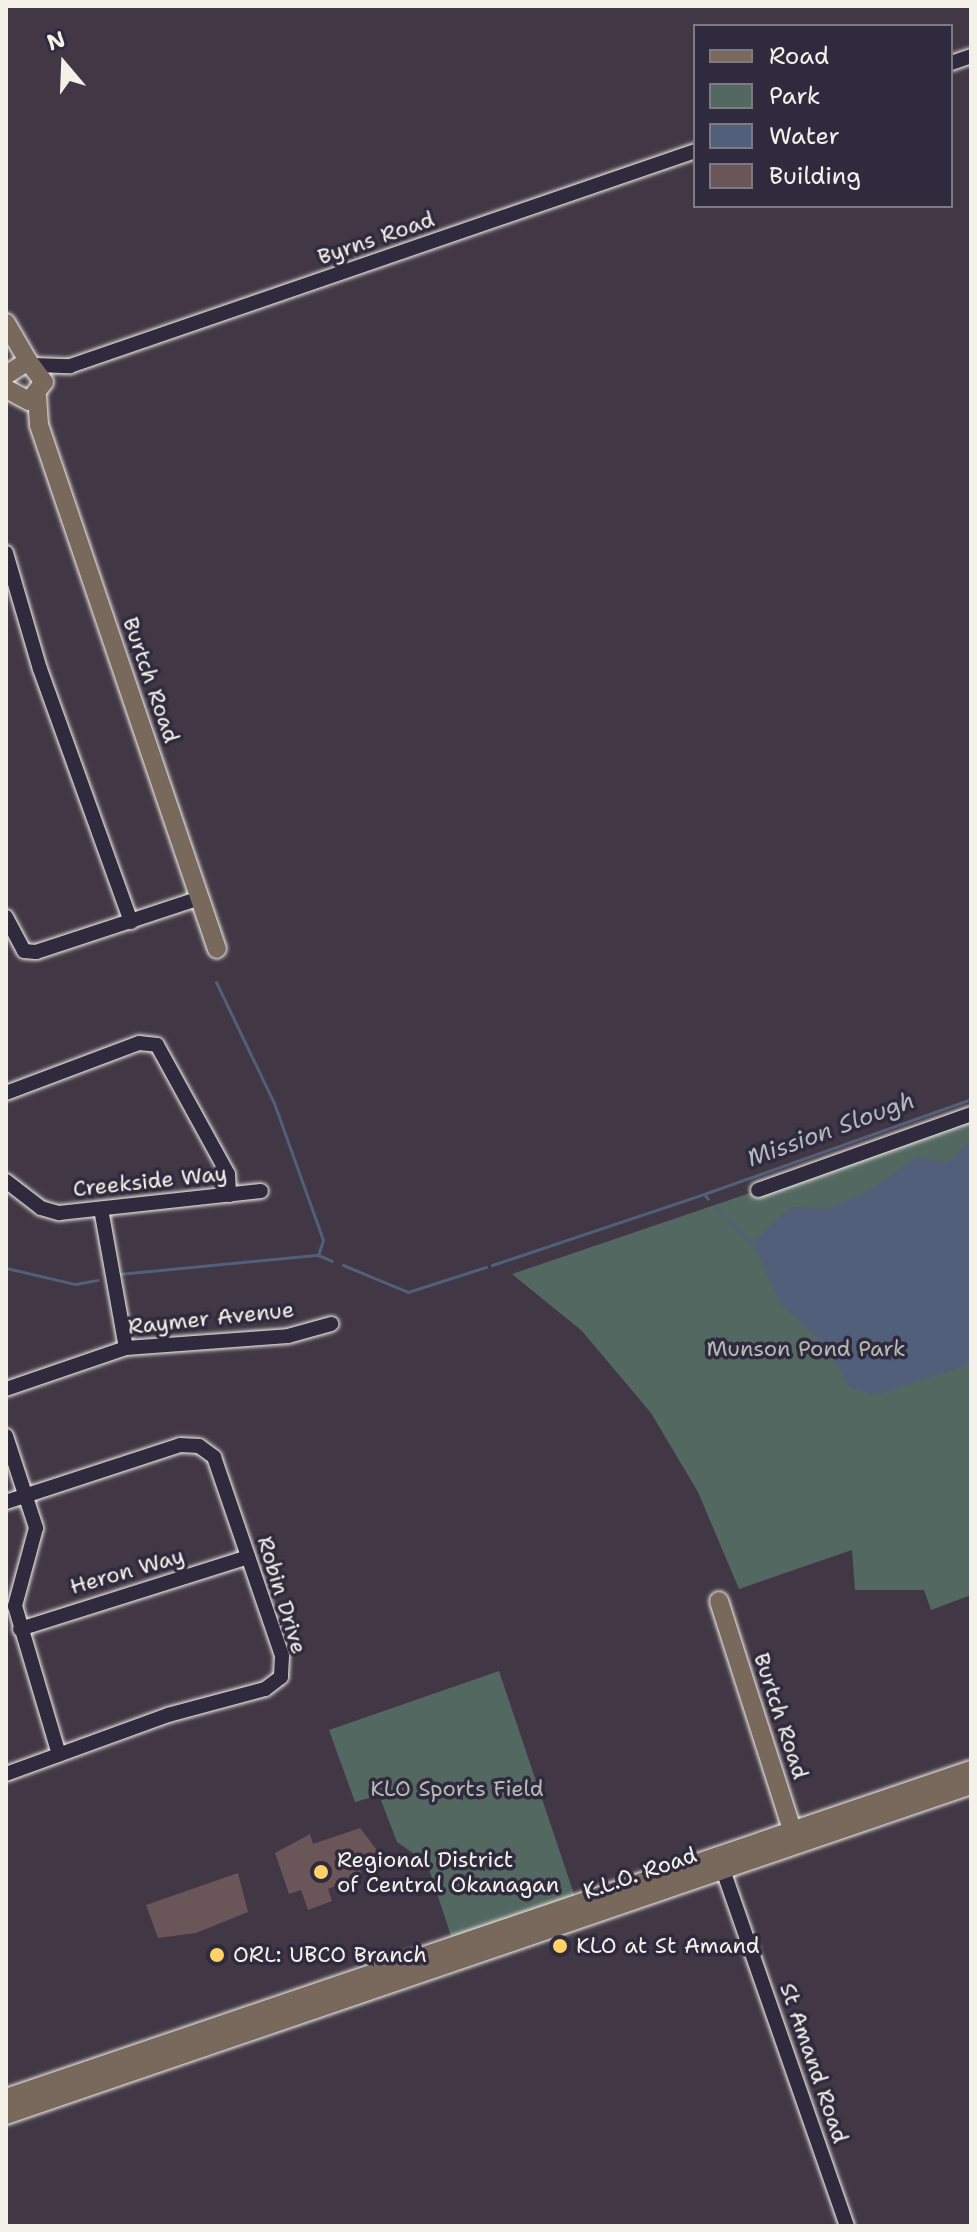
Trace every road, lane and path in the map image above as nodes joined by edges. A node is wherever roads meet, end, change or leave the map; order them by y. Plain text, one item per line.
1 (693, 152) edge
2 (8, 331) edge
3 (31, 363) junction
4 (70, 366) junction
5 (17, 388) edge
6 (6, 553) edge
7 (200, 898) junction
8 (6, 917) edge
9 (131, 922) junction
10 (217, 949) dead end
11 (6, 1093) edge
12 (971, 1114) edge
13 (6, 1181) edge
14 (758, 1190) dead end
15 (261, 1191) dead end
16 (229, 1195) junction
17 (101, 1209) junction
18 (331, 1324) dead end
19 (126, 1348) junction
20 (6, 1389) edge
21 (6, 1436) edge
22 (27, 1495) junction
23 (6, 1502) edge
24 (248, 1557) junction
25 (719, 1601) dead end
26 (20, 1629) junction
27 (59, 1755) junction
28 (971, 1770) edge
29 (6, 1774) edge
30 (971, 1785) edge
31 (795, 1838) junction
32 (723, 1870) junction
33 (6, 2098) edge
34 (6, 2115) edge
35 (847, 2226) edge

1 - 4 street, Byrns Road
2 - 3 main road
2 - 5 main road
3 - 4 street, Byrns Road
3 - 5 main road, Burtch Road
3 - 5 main road
4 - 5 street, Byrns Road
5 - 7 main road, Burtch Road
6 - 9 street
7 - 9 street
7 - 10 main road, Burtch Road
8 - 9 street
11 - 16 street
12 - 14 street
13 - 17 street, Creekside Way
15 - 16 street, Creekside Way
16 - 17 street, Creekside Way
17 - 19 street
18 - 19 street, Raymer Avenue
19 - 20 street, Raymer Avenue
21 - 22 street
22 - 23 street, Robin Drive
22 - 24 street, Robin Drive
22 - 26 street
24 - 26 street, Heron Way
24 - 27 street, Robin Drive
25 - 31 main road, Burtch Road
26 - 27 street
27 - 29 street, Robin Drive
28 - 31 main road, K.L.O. Road
30 - 31 main road, K.L.O. Road
31 - 32 main road, K.L.O. Road
31 - 33 main road, K.L.O. Road
32 - 34 main road, K.L.O. Road
32 - 35 street, St Amand Road

